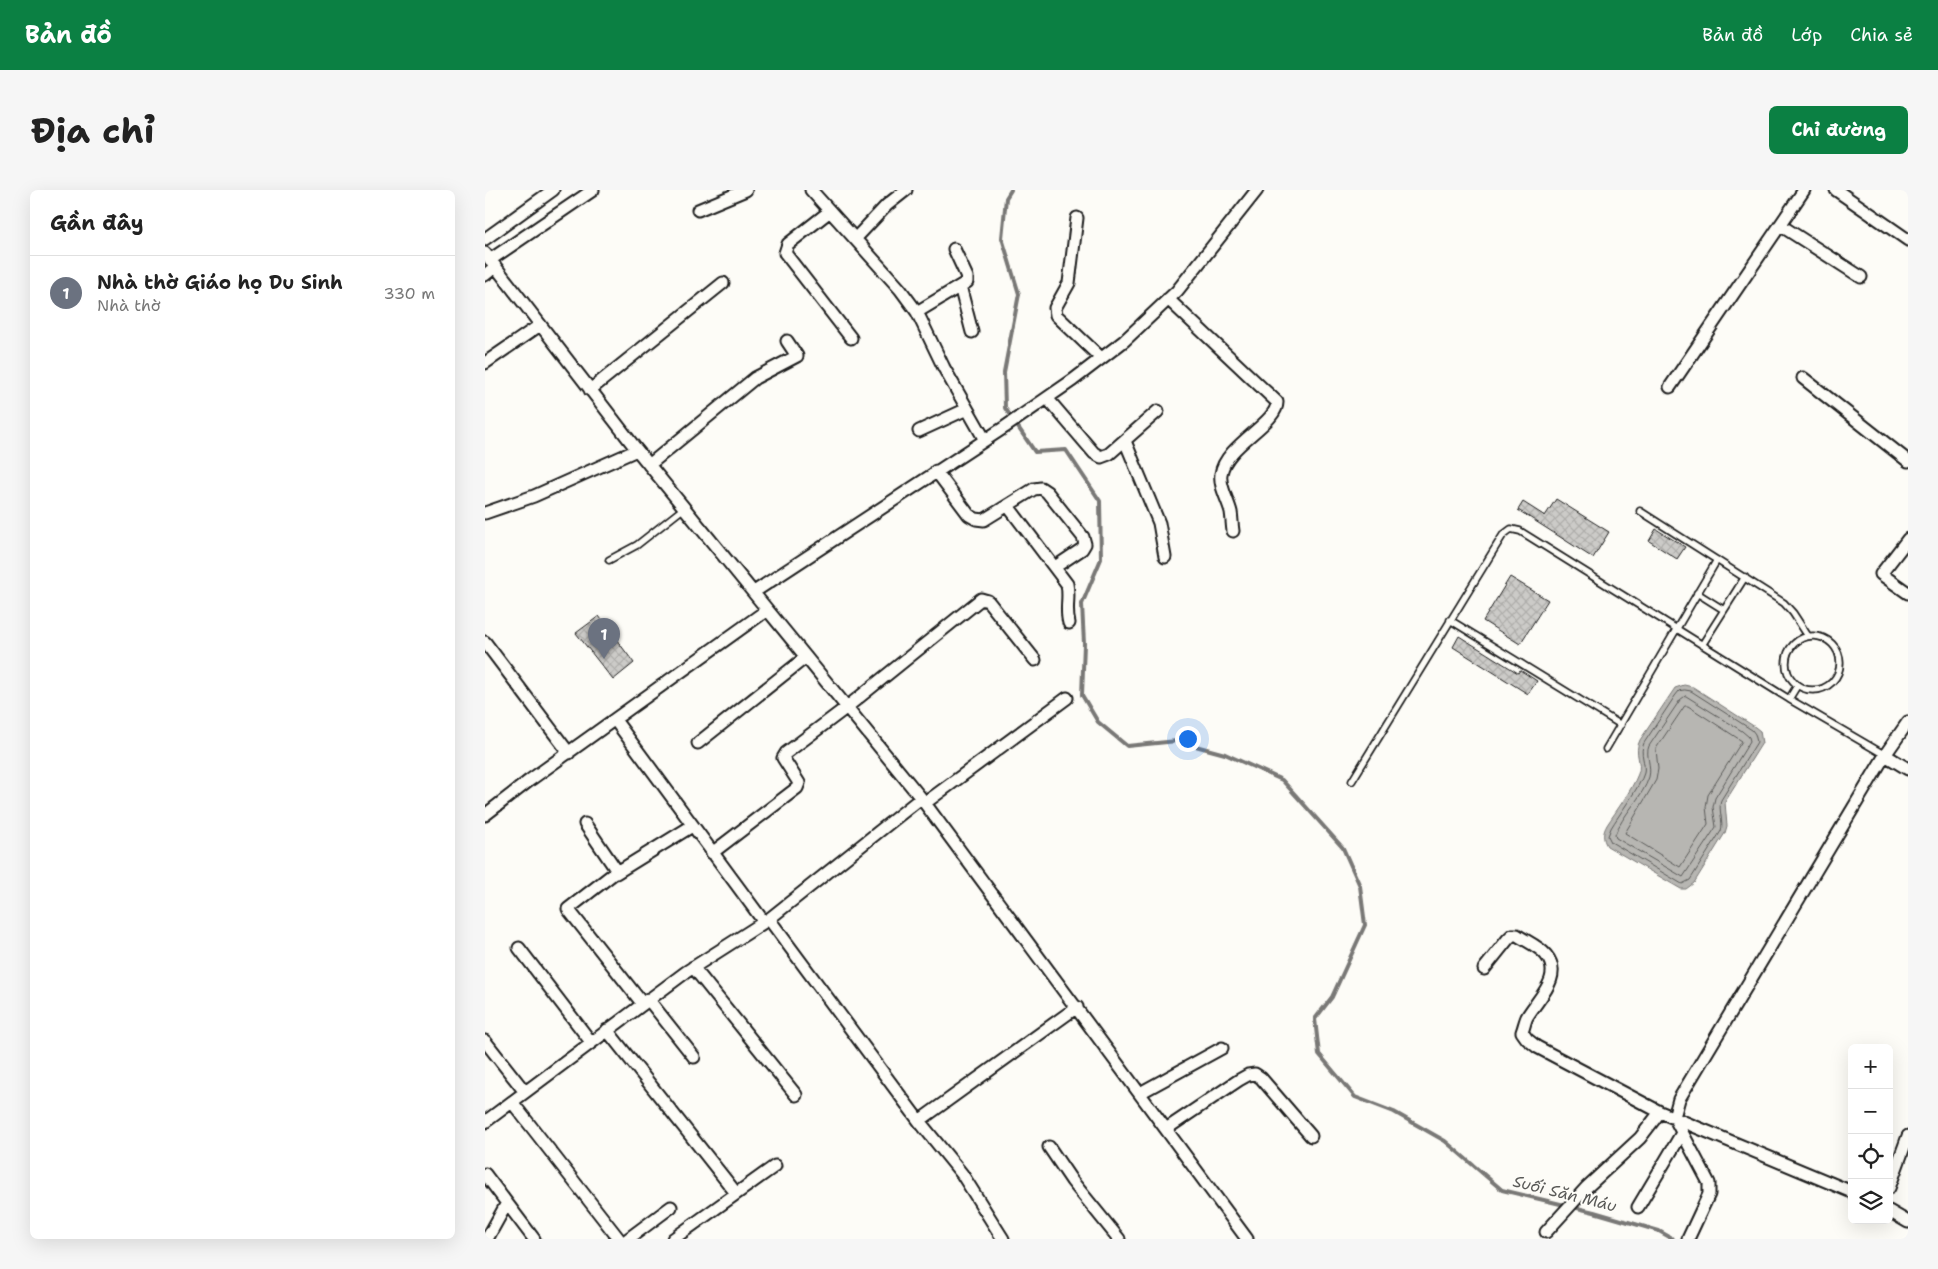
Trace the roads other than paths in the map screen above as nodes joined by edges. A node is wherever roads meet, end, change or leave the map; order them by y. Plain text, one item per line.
1 (553, 190) edge
2 (593, 190) edge
3 (746, 190) edge
4 (811, 190) edge
5 (906, 190) edge
6 (1257, 190) edge
7 (1804, 190) edge
8 (1836, 190) edge
9 (698, 210) dead end
10 (830, 211) junction
11 (1077, 218) dead end
12 (1780, 225) junction
13 (485, 238) edge
14 (855, 239) junction
15 (1908, 240) edge
16 (954, 249) dead end
17 (490, 260) edge
18 (485, 275) edge
19 (1861, 277) dead end
20 (723, 283) dead end
21 (960, 286) junction
22 (1168, 299) junction
23 (917, 312) junction
24 (540, 326) junction
25 (972, 332) dead end
26 (851, 338) dead end
27 (787, 341) dead end
28 (1101, 358) junction
29 (485, 363) edge
30 (1803, 378) dead end
31 (1670, 386) dead end
32 (590, 390) junction
33 (1047, 398) junction
34 (967, 409) junction
35 (1159, 411) dead end
36 (919, 431) dead end
37 (985, 440) junction
38 (1125, 441) junction
39 (637, 450) junction
40 (1908, 462) edge
41 (649, 465) junction
42 (936, 471) junction
43 (1008, 506) junction
44 (684, 508) junction
45 (1640, 511) dead end
46 (485, 513) edge
47 (1233, 531) dead end
48 (1908, 539) edge
49 (1165, 558) dead end
50 (609, 560) dead end
51 (1717, 560) junction
52 (1055, 567) junction
53 (1745, 577) junction
54 (754, 592) junction
55 (1697, 593) junction
56 (1908, 593) edge
57 (767, 610) junction
58 (1724, 610) junction
59 (1450, 620) junction
60 (1069, 623) dead end
61 (1677, 629) junction
62 (1807, 636) junction
63 (485, 642) edge
64 (1702, 645) junction
65 (806, 657) junction
66 (1035, 660) dead end
67 (1797, 686) junction
68 (1067, 698) dead end
69 (1789, 699) junction
70 (847, 707) junction
71 (615, 720) junction
72 (1908, 722) edge
73 (1621, 725) junction
74 (698, 743) dead end
75 (1606, 749) dead end
76 (569, 752) junction
77 (1885, 755) junction
78 (1908, 768) edge
79 (1352, 781) dead end
80 (923, 800) junction
81 (485, 816) edge
82 (585, 824) dead end
83 (692, 826) junction
84 (712, 853) junction
85 (616, 873) junction
86 (766, 921) junction
87 (519, 948) dead end
88 (693, 967) junction
89 (1484, 969) dead end
90 (645, 1002) junction
91 (1077, 1007) junction
92 (607, 1030) junction
93 (485, 1041) edge
94 (591, 1042) junction
95 (1222, 1048) dead end
96 (694, 1057) dead end
97 (525, 1092) junction
98 (1140, 1093) junction
99 (796, 1094) dead end
100 (512, 1102) junction
101 (1660, 1112) junction
102 (1674, 1116) junction
103 (919, 1121) junction
104 (485, 1122) edge
105 (1166, 1129) junction
106 (1682, 1133) junction
107 (1311, 1136) dead end
108 (1908, 1136) edge
109 (1049, 1147) dead end
110 (775, 1166) dead end
111 (485, 1174) edge
112 (1892, 1179) edge
113 (1848, 1190) edge
114 (736, 1194) junction
115 (507, 1203) junction
116 (671, 1207) dead end
117 (1638, 1207) dead end
118 (1893, 1214) edge
119 (1908, 1222) edge
120 (1546, 1232) dead end
121 (487, 1239) edge
122 (534, 1239) edge
123 (619, 1239) edge
124 (628, 1239) edge
125 (673, 1239) edge
126 (1003, 1239) edge
127 (1119, 1239) edge
128 (1247, 1239) edge
129 (1688, 1239) edge

1 - 13 street
2 - 17 street
3 - 9 street
4 - 10 street
5 - 14 street
6 - 22 street
7 - 12 street
8 - 15 street
10 - 14 street
10 - 26 street
11 - 28 street
12 - 19 street
12 - 31 street
14 - 23 street
16 - 21 street
17 - 18 street
17 - 24 street
20 - 32 street
21 - 23 street
21 - 25 street
22 - 28 street
22 - 47 street
23 - 34 street
24 - 29 street
24 - 32 street
27 - 41 street
28 - 33 street
30 - 40 street
32 - 39 street
33 - 37 street
33 - 38 street
34 - 36 street
34 - 37 street
35 - 38 street
37 - 42 street
38 - 49 street
39 - 41 street
39 - 46 street
41 - 44 street
42 - 43 street
42 - 54 street
43 - 52 street
43 - 52 street
44 - 50 lane
44 - 54 street
45 - 51 lane
48 - 56 street
51 - 53 lane
51 - 55 lane
52 - 60 street
53 - 58 lane
53 - 62 lane
54 - 57 street
55 - 58 lane
55 - 61 lane
57 - 65 street
57 - 71 street
58 - 64 lane
59 - 61 lane
59 - 73 lane
59 - 79 lane
61 - 64 lane
61 - 73 lane
62 - 67 lane
62 - 67 lane
63 - 76 street
64 - 69 lane
65 - 70 street
65 - 74 street
66 - 70 street
67 - 69 lane
68 - 80 street
69 - 77 lane
70 - 80 street
70 - 84 street
71 - 76 street
71 - 83 street
72 - 77 street
73 - 75 lane
76 - 81 street
77 - 78 street
77 - 102 street
80 - 86 street
80 - 91 street
82 - 85 street
83 - 84 street
83 - 85 street
84 - 86 street
85 - 90 street
86 - 88 street
86 - 103 street
87 - 94 street
88 - 90 street
88 - 99 street
89 - 101 street
90 - 92 street
90 - 96 street
91 - 98 street
91 - 103 street
92 - 94 street
92 - 114 street
93 - 97 street
94 - 97 street
95 - 98 street
97 - 100 street
98 - 105 street
100 - 104 street
100 - 123 street
101 - 102 street
101 - 120 street
102 - 106 street
102 - 113 street
103 - 126 street
105 - 107 street
105 - 128 street
106 - 117 street
106 - 129 street
108 - 112 street
109 - 127 street
110 - 114 street
111 - 115 street
114 - 125 street
115 - 121 street
115 - 122 street
116 - 124 street
118 - 119 street

